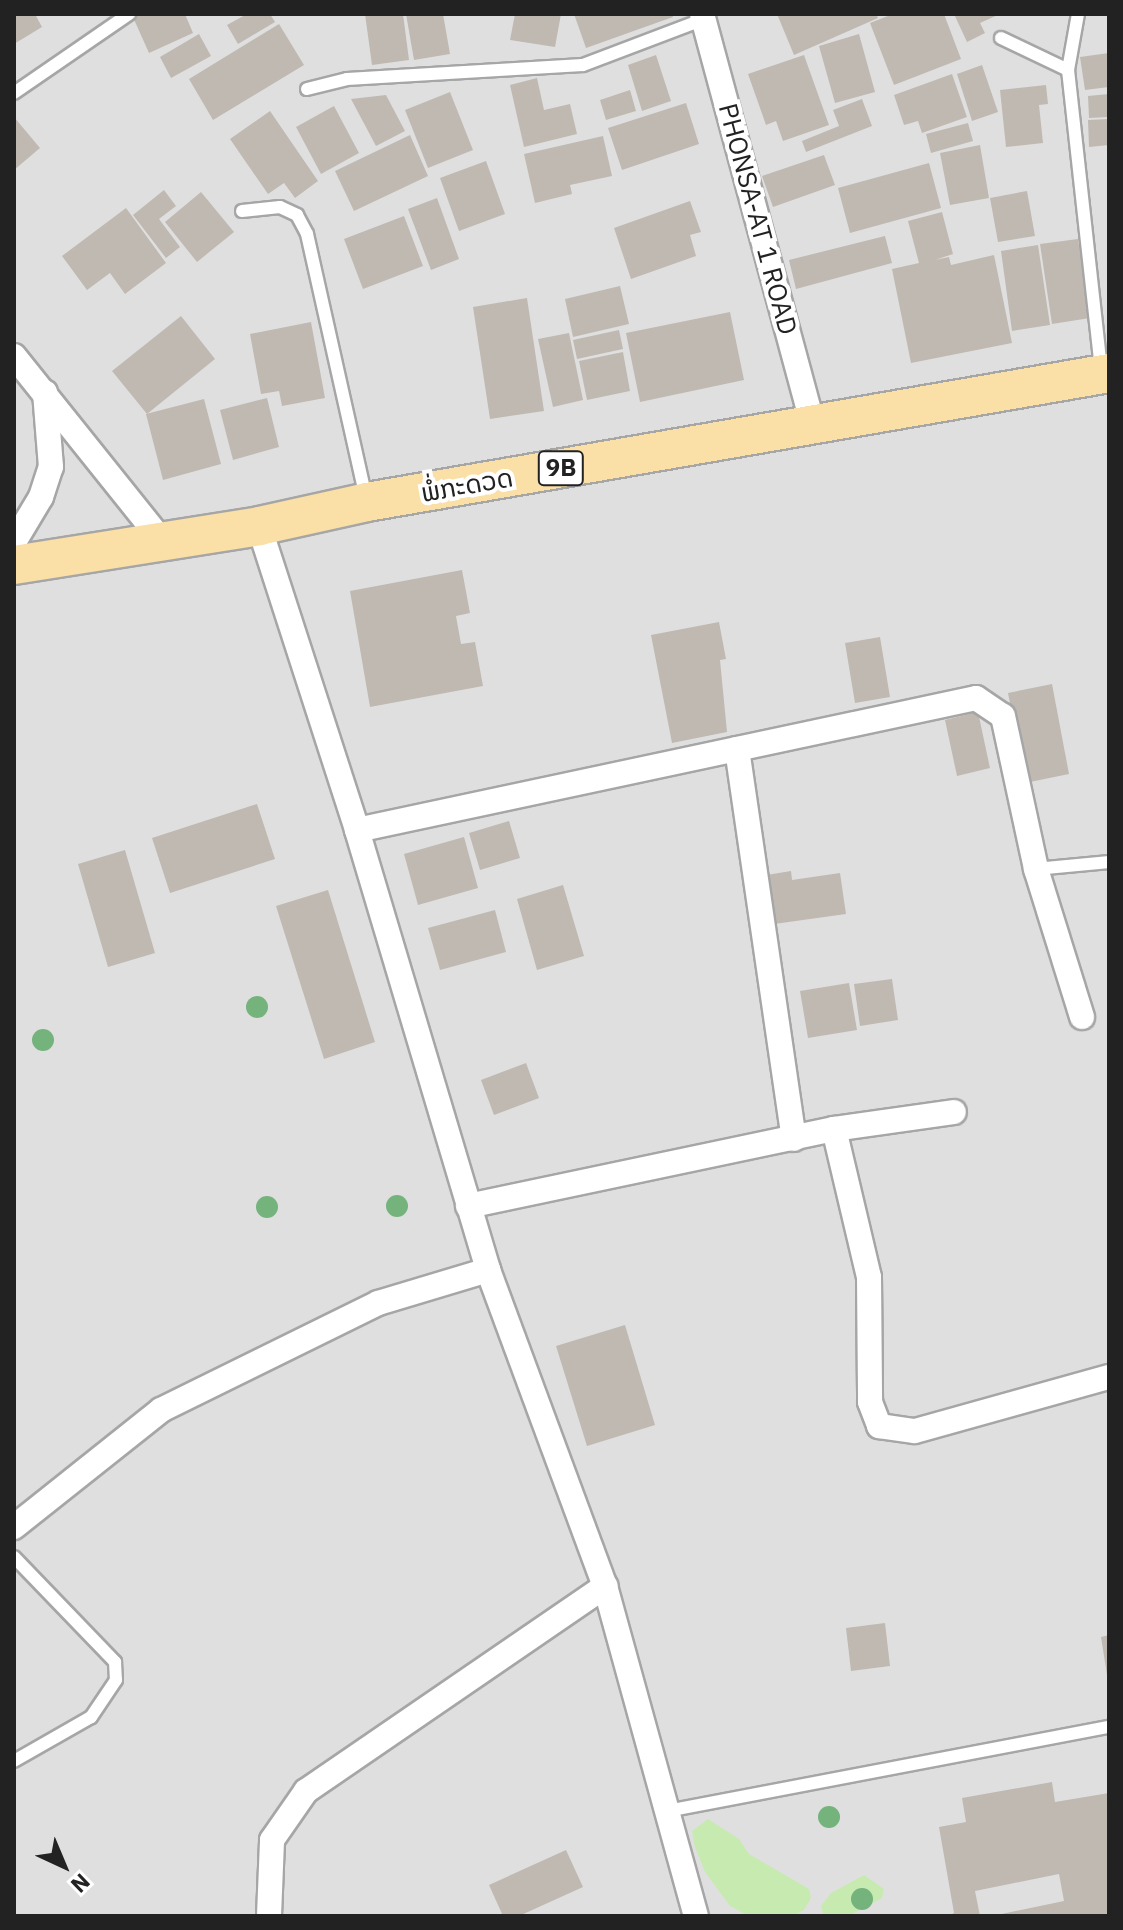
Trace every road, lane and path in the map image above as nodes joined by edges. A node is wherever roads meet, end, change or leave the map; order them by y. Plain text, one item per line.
1 (129, 14) edge
2 (1078, 14) edge
3 (703, 16) edge
4 (1001, 38) dead end
5 (1068, 70) junction
6 (307, 89) dead end
7 (14, 93) edge
8 (242, 211) dead end
9 (14, 356) edge
10 (1105, 374) edge
11 (45, 392) junction
12 (813, 424) junction
13 (367, 502) junction
14 (259, 526) junction
15 (162, 541) junction
16 (14, 542) edge
17 (14, 565) edge
18 (737, 749) junction
19 (357, 830) junction
20 (1109, 862) edge
21 (1036, 869) junction
22 (1082, 1017) dead end
23 (954, 1112) dead end
24 (834, 1129) junction
25 (794, 1139) junction
26 (468, 1206) junction
27 (488, 1270) junction
28 (1109, 1377) edge
29 (14, 1527) edge
30 (14, 1557) edge
31 (605, 1586) junction
32 (1109, 1727) edge
33 (14, 1761) edge
34 (667, 1811) junction
35 (269, 1916) edge
36 (696, 1916) edge

1 - 7 lane
2 - 5 lane
3 - 6 lane
3 - 12 street, PHONSA-AT 1 ROAD
4 - 5 lane
5 - 10 lane
8 - 13 lane
9 - 11 street
10 - 12 main road, ພໍ່ກະດວດ / 9B
11 - 15 street
11 - 16 street
12 - 13 main road, ພໍ່ກະດວດ / 9B
13 - 14 main road, ພໍ່ກະດວດ / 9B
14 - 15 main road, ພໍ່ກະດວດ / 9B
14 - 19 street
15 - 17 main road, ພໍ່ກະດວດ / 9B
18 - 19 street
18 - 21 street
18 - 25 street
19 - 26 street
20 - 21 lane
21 - 22 street
23 - 24 street
24 - 25 street
24 - 28 street
25 - 26 street
26 - 27 street
27 - 29 street
27 - 31 street
30 - 33 lane
31 - 34 street
31 - 35 street
32 - 34 lane
34 - 36 street

